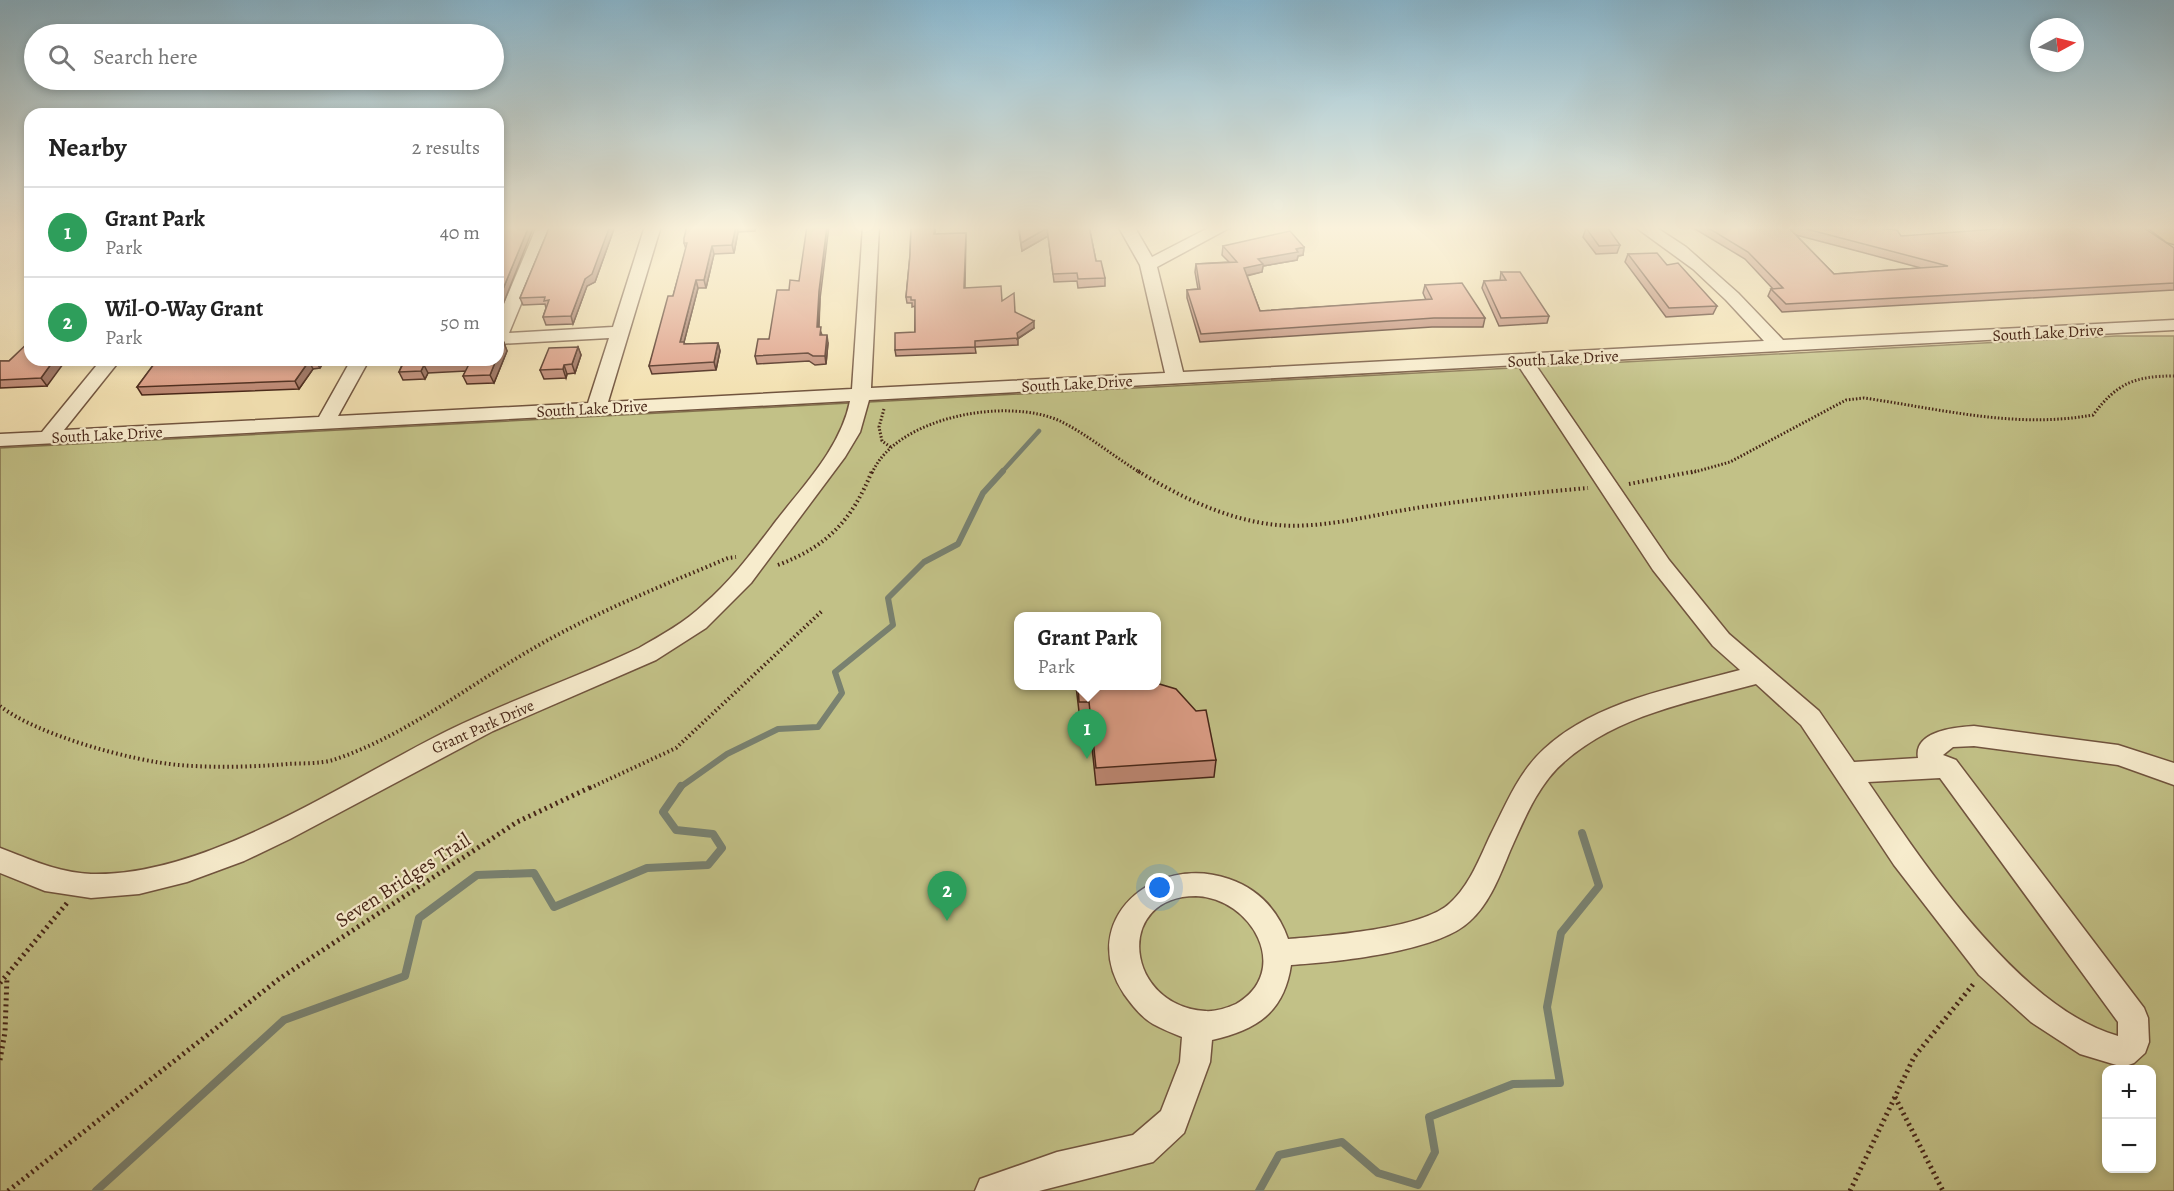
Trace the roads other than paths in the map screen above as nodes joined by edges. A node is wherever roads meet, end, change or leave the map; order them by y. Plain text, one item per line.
1 (522, 282) edge
2 (636, 282) edge
3 (868, 282) edge
4 (1152, 282) edge
5 (1716, 282) edge
6 (504, 325) edge
7 (2174, 325) edge
8 (2155, 328) junction
9 (2174, 330) edge
10 (621, 332) junction
11 (504, 339) edge
12 (1778, 346) junction
13 (1524, 361) junction
14 (106, 366) edge
15 (357, 366) edge
16 (1175, 378) junction
17 (861, 395) junction
18 (596, 409) junction
19 (325, 423) junction
20 (47, 438) junction
21 (0, 440) edge
22 (1760, 674) junction
23 (1933, 768) junction
24 (1847, 773) junction
25 (2174, 774) edge
26 (0, 860) edge
27 (1277, 953) junction
28 (1198, 1026) junction
29 (992, 1191) edge

1 - 6 street
2 - 10 street
3 - 17 street, Grant Park Drive
4 - 16 street
5 - 12 street
7 - 8 street, South Lake Drive
8 - 9 street, South Lake Drive
8 - 12 street, South Lake Drive
10 - 11 street
10 - 18 street
12 - 13 street, South Lake Drive
13 - 16 street, South Lake Drive
13 - 22 street
14 - 20 street
15 - 19 street
16 - 17 street, South Lake Drive
17 - 18 street, South Lake Drive
17 - 26 street, Grant Park Drive
18 - 19 street, South Lake Drive
19 - 20 street, South Lake Drive
20 - 21 street, South Lake Drive
22 - 24 street
22 - 27 street
23 - 24 street
23 - 24 street
23 - 25 street
27 - 28 street
27 - 28 street
28 - 29 street

